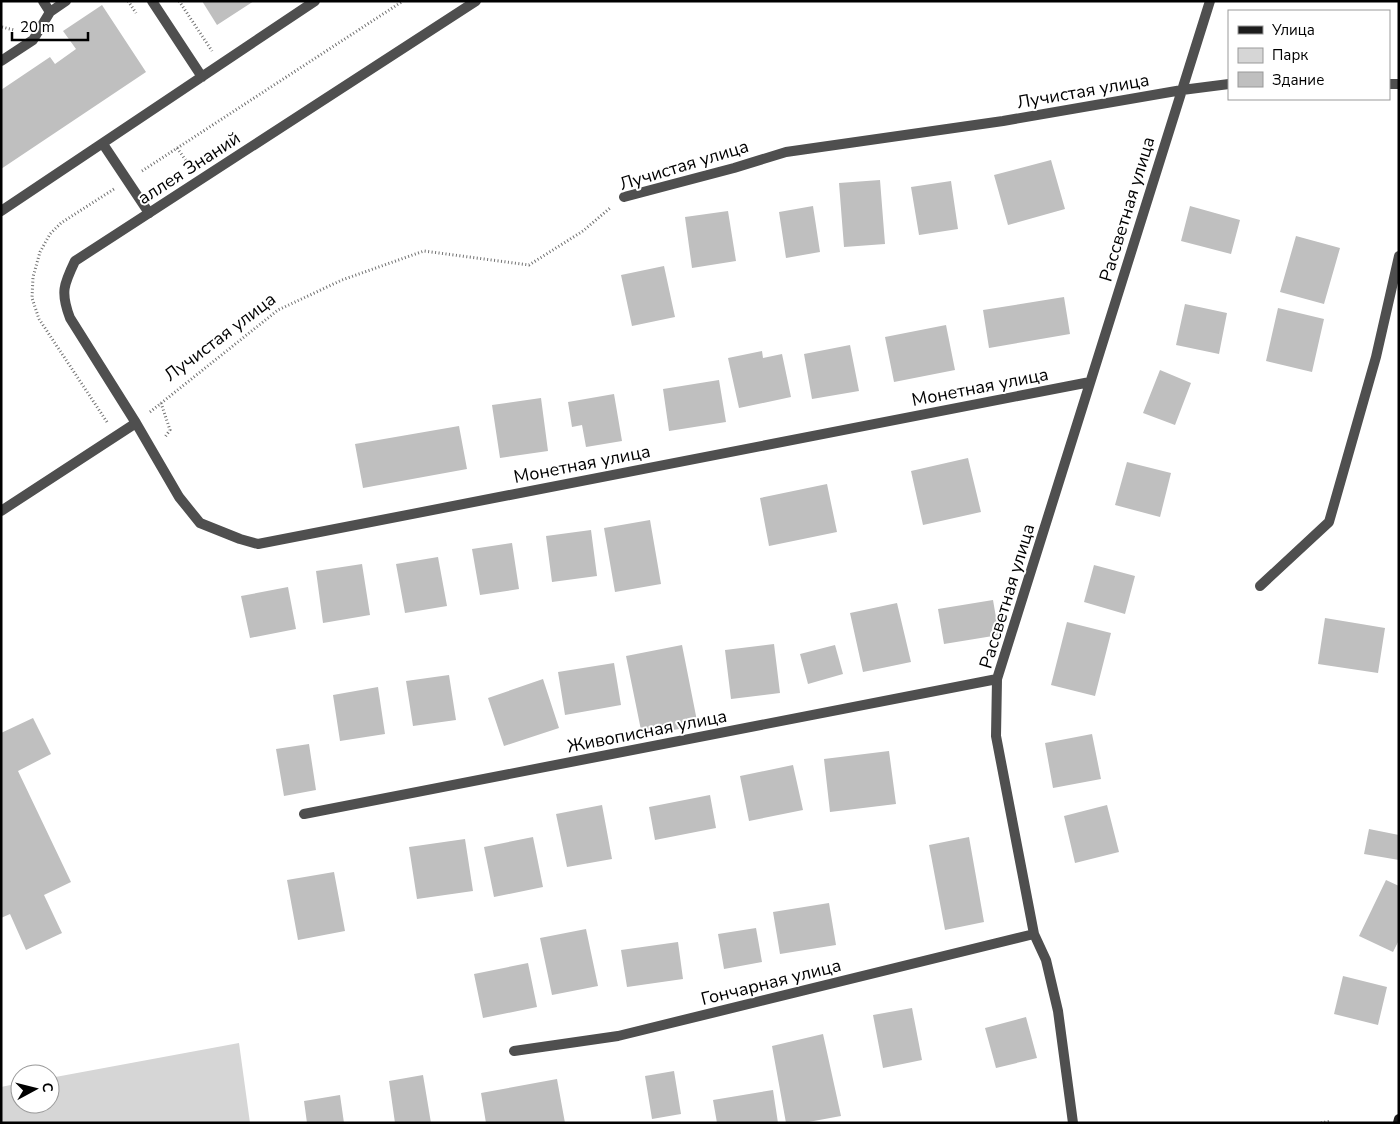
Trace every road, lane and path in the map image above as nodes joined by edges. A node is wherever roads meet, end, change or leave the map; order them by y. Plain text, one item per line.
1 (43, 1) edge
2 (66, 1) edge
3 (152, 1) edge
4 (179, 1) edge
5 (315, 1) edge
6 (476, 1) edge
7 (1210, 1) edge
8 (50, 12) junction
9 (213, 52) dead end
10 (1, 61) edge
11 (202, 77) junction
12 (1228, 84) edge
13 (1182, 90) junction
14 (103, 144) junction
15 (624, 196) joint
16 (1, 211) edge
17 (149, 213) junction
18 (1399, 256) edge
19 (1090, 382) junction
20 (161, 403) junction
21 (136, 423) junction
22 (155, 454) junction
23 (1, 511) edge
24 (1260, 586) dead end
25 (997, 679) junction
26 (304, 814) dead end
27 (1034, 934) junction
28 (514, 1051) dead end
29 (1331, 1121) dead end
30 (1073, 1123) edge
31 (1321, 1123) edge

1 - 8 street
2 - 8 street
3 - 11 street
4 - 9 path
5 - 11 street
6 - 17 street, аллея Знаний
7 - 13 street, Рассветная улица
8 - 10 street
11 - 14 street
12 - 13 street, Лучистая улица
13 - 15 street, Лучистая улица
13 - 19 street, Рассветная улица
14 - 16 street
14 - 17 street
15 - 20 path, Лучистая улица
17 - 21 street, аллея Знаний
18 - 24 street
19 - 22 street, Монетная улица
19 - 25 street, Рассветная улица
20 - 21 path, Лучистая улица
20 - 22 path
21 - 22 street, Монетная улица
21 - 23 street
25 - 26 street, Живописная улица
25 - 27 street, Рассветная улица
27 - 28 street, Гончарная улица
27 - 30 street, Рассветная улица
29 - 31 path

